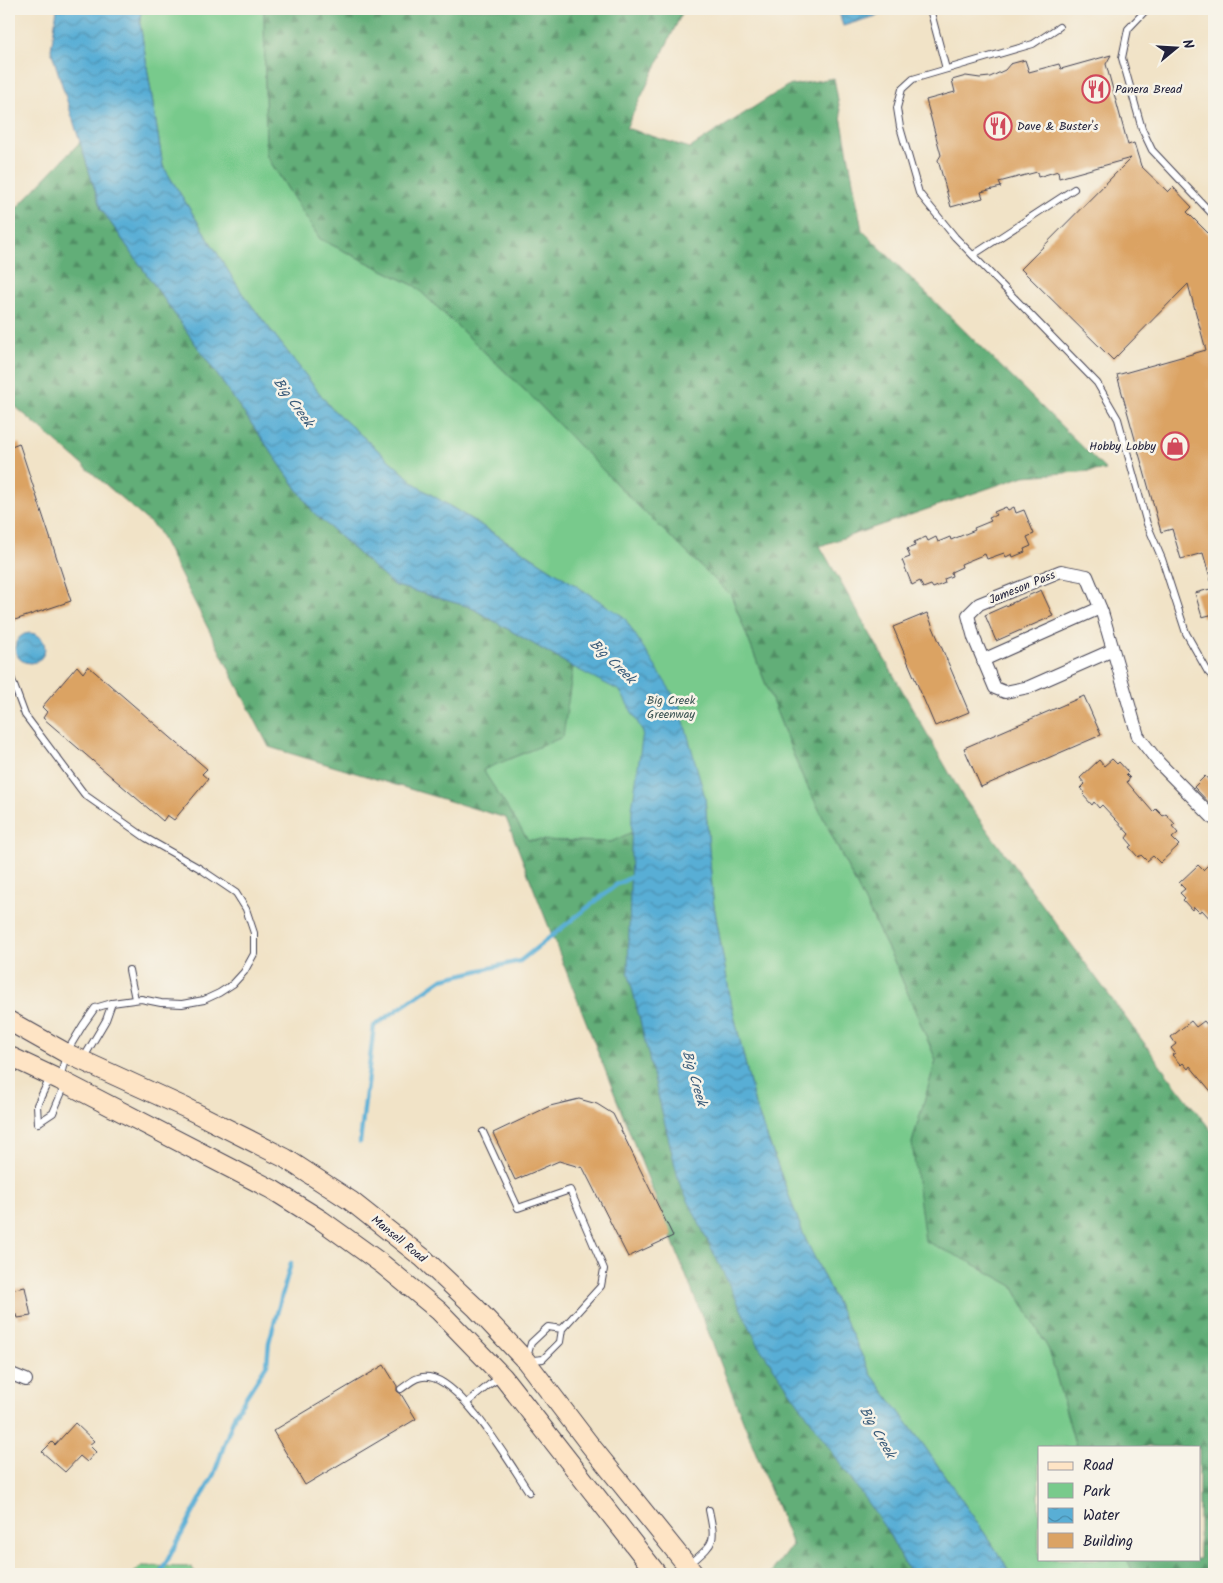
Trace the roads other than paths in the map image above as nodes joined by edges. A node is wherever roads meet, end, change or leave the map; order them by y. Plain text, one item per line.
1 (930, 9) edge
2 (1147, 9) edge
3 (1059, 28) dead end
4 (946, 70) junction
5 (1074, 189) dead end
6 (1214, 216) edge
7 (973, 255) junction
8 (1100, 608) junction
9 (1113, 650) junction
10 (983, 660) junction
11 (9, 672) edge
12 (1214, 678) edge
13 (1214, 819) edge
14 (129, 970) dead end
15 (135, 999) junction
16 (112, 1002) junction
17 (9, 1021) edge
18 (9, 1056) edge
19 (74, 1057) junction
20 (60, 1080) junction
21 (483, 1132) dead end
22 (562, 1329) junction
23 (526, 1361) junction
24 (9, 1373) edge
25 (503, 1377) junction
26 (26, 1380) dead end
27 (401, 1389) dead end
28 (467, 1403) junction
29 (529, 1492) dead end
30 (709, 1510) dead end
31 (691, 1570) edge
32 (657, 1574) edge

1 - 4 lane
2 - 6 lane
3 - 4 lane
4 - 7 lane
5 - 7 lane
7 - 12 lane
8 - 9 street, Jameson Pass
8 - 10 street
8 - 10 street, Jameson Pass
9 - 10 street, Jameson Pass
9 - 13 street, Jameson Pass
11 - 15 lane
14 - 15 lane
15 - 16 lane
16 - 19 lane
16 - 19 lane
17 - 19 main road, Mansell Road
18 - 20 main road
19 - 20 lane
19 - 23 main road, Mansell Road
20 - 20 lane
20 - 25 main road
21 - 22 lane
22 - 23 lane
22 - 23 lane
23 - 25 main road
23 - 31 main road, Mansell Road
24 - 26 street
25 - 28 lane
25 - 32 main road
27 - 28 lane
28 - 29 lane
30 - 31 lane

